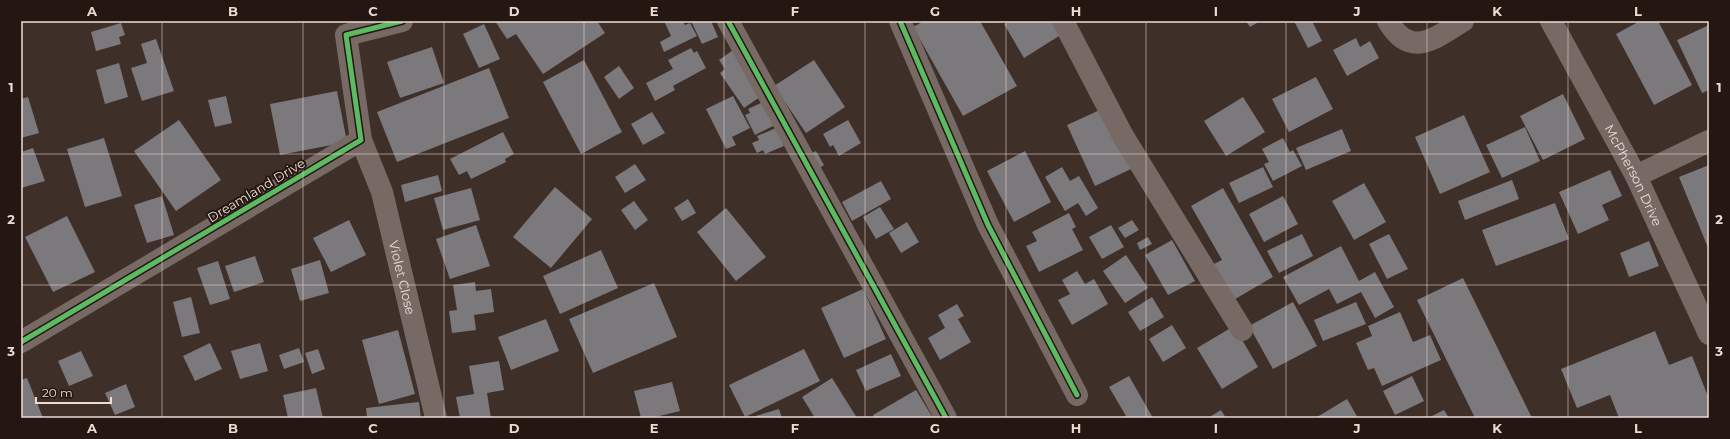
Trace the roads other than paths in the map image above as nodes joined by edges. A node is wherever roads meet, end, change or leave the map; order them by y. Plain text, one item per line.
1 (402, 21) edge
2 (728, 21) edge
3 (900, 21) edge
4 (1063, 21) edge
5 (1388, 21) edge
6 (1462, 21) edge
7 (1551, 21) edge
8 (343, 28) edge
9 (361, 140) junction
10 (1709, 141) edge
11 (1636, 176) junction
12 (1242, 330) dead end
13 (1709, 334) edge
14 (21, 342) edge
15 (1077, 395) dead end
16 (436, 418) edge
17 (946, 418) edge

1 - 8 street
2 - 17 street
3 - 15 street
4 - 12 street
5 - 6 street
7 - 11 street, McPherson Drive
8 - 9 street
9 - 14 street, Dreamland Drive
9 - 16 street, Violet Close
10 - 11 street
11 - 13 street, McPherson Drive

